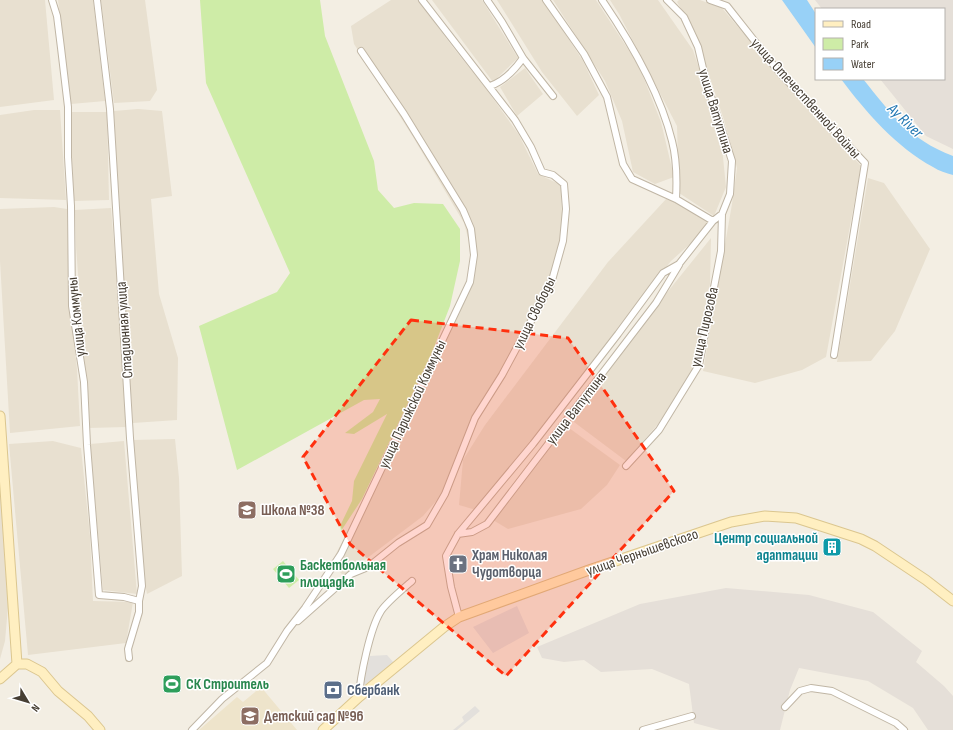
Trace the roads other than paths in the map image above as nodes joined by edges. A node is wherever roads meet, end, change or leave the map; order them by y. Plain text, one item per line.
1 (52, 0) edge
2 (97, 0) edge
3 (422, 0) edge
4 (487, 0) edge
5 (546, 0) edge
6 (602, 0) edge
7 (667, 0) edge
8 (710, 0) edge
9 (362, 50) dead end
10 (523, 58) junction
11 (490, 86) junction
12 (553, 96) dead end
13 (676, 199) junction
14 (722, 214) junction
15 (713, 222) junction
16 (679, 264) junction
17 (834, 355) dead end
18 (0, 416) edge
19 (626, 466) dead end
20 (458, 534) junction
21 (412, 581) dead end
22 (139, 601) junction
23 (953, 601) edge
24 (459, 618) junction
25 (287, 631) junction
26 (129, 658) dead end
27 (17, 664) junction
28 (0, 679) edge
29 (359, 697) junction
30 (785, 708) dead end
31 (692, 716) dead end
32 (100, 730) edge
33 (192, 730) edge
34 (324, 730) edge
35 (643, 730) edge
36 (904, 730) edge

1 - 22 street, улица Коммуны
2 - 22 street, Стадионная улица
3 - 11 street, улица Свободы
4 - 10 street
5 - 13 street
6 - 13 street
7 - 14 street, улица Ватутина
8 - 17 street, улица Отечественной Войны
9 - 25 street, улица Парижской Коммуны
10 - 11 street
10 - 12 street
11 - 25 street, улица Свободы
13 - 15 street
14 - 15 street, улица Ватутина
14 - 19 street, улица Пирогова
15 - 16 street, улица Ватутина
16 - 20 street, улица Ватутина
16 - 20 street, улица Ватутина
18 - 27 main road
20 - 24 street, улица Ватутина
21 - 29 street
22 - 26 street, Стадионная улица
23 - 24 main road, улица Чернышевского
24 - 29 main road, улица Чернышевского
25 - 33 street, улица Парижской Коммуны
27 - 28 main road
27 - 32 main road
29 - 34 main road, улица Чернышевского
30 - 36 street
31 - 35 street

